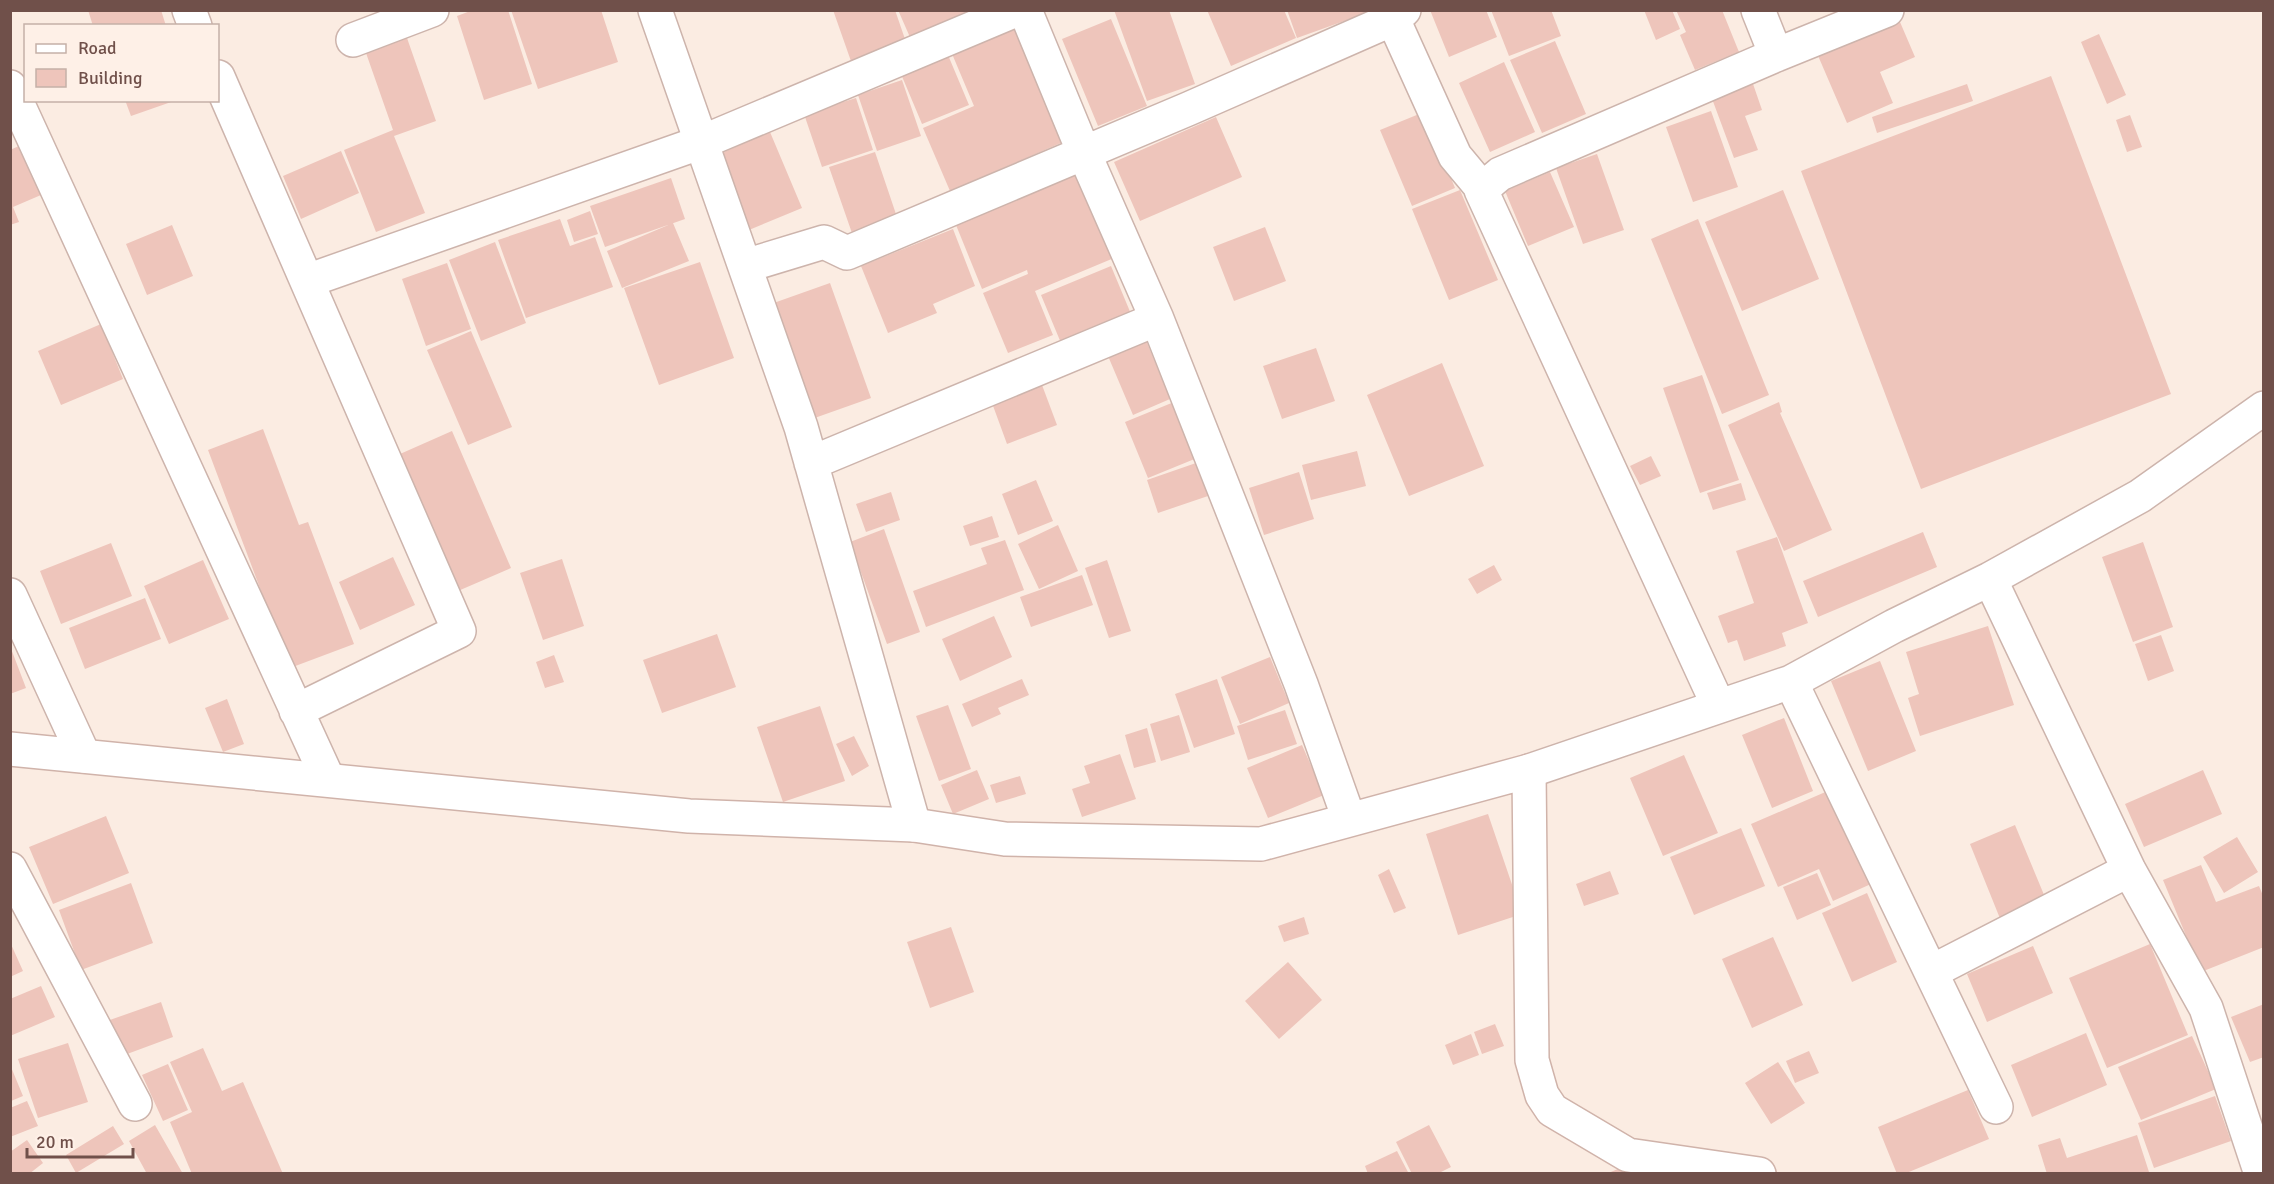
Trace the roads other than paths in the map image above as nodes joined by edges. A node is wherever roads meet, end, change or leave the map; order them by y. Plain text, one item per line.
1 (432, 10) edge
2 (655, 10) edge
3 (1016, 10) edge
4 (1025, 10) edge
5 (1758, 10) edge
6 (1887, 10) edge
7 (1398, 15) edge
8 (353, 40) dead end
9 (1776, 56) junction
10 (219, 79) edge
11 (10, 87) edge
12 (702, 142) junction
13 (1084, 153) junction
14 (1481, 190) junction
15 (745, 266) junction
16 (307, 280) junction
17 (1157, 319) junction
18 (2264, 408) edge
19 (811, 463) junction
20 (1990, 579) junction
21 (10, 595) edge
22 (1791, 682) junction
23 (1718, 705) junction
24 (296, 711) junction
25 (10, 750) edge
26 (84, 756) junction
27 (1529, 771) junction
28 (328, 779) junction
29 (1349, 819) junction
30 (914, 825) junction
31 (10, 869) edge
32 (2129, 870) junction
33 (1931, 972) junction
34 (135, 1104) dead end
35 (1996, 1107) dead end
36 (1753, 1173) edge
37 (2261, 1173) edge

1 - 8 street
2 - 12 street
3 - 12 street
4 - 13 street
5 - 9 street
6 - 9 street
7 - 13 street
7 - 14 street
9 - 14 street
10 - 16 street
11 - 24 street
12 - 15 street
12 - 16 street
13 - 15 street
13 - 17 street
14 - 23 street
15 - 19 street
16 - 24 street
17 - 19 street
17 - 29 street
18 - 20 street
19 - 30 street
20 - 22 street
20 - 32 street
21 - 26 street
22 - 23 street
22 - 33 street
23 - 27 street
24 - 28 street
25 - 26 street
26 - 28 street
27 - 29 street
27 - 36 street
28 - 30 street
29 - 30 street
31 - 34 street
32 - 33 street
32 - 37 street
33 - 35 street

